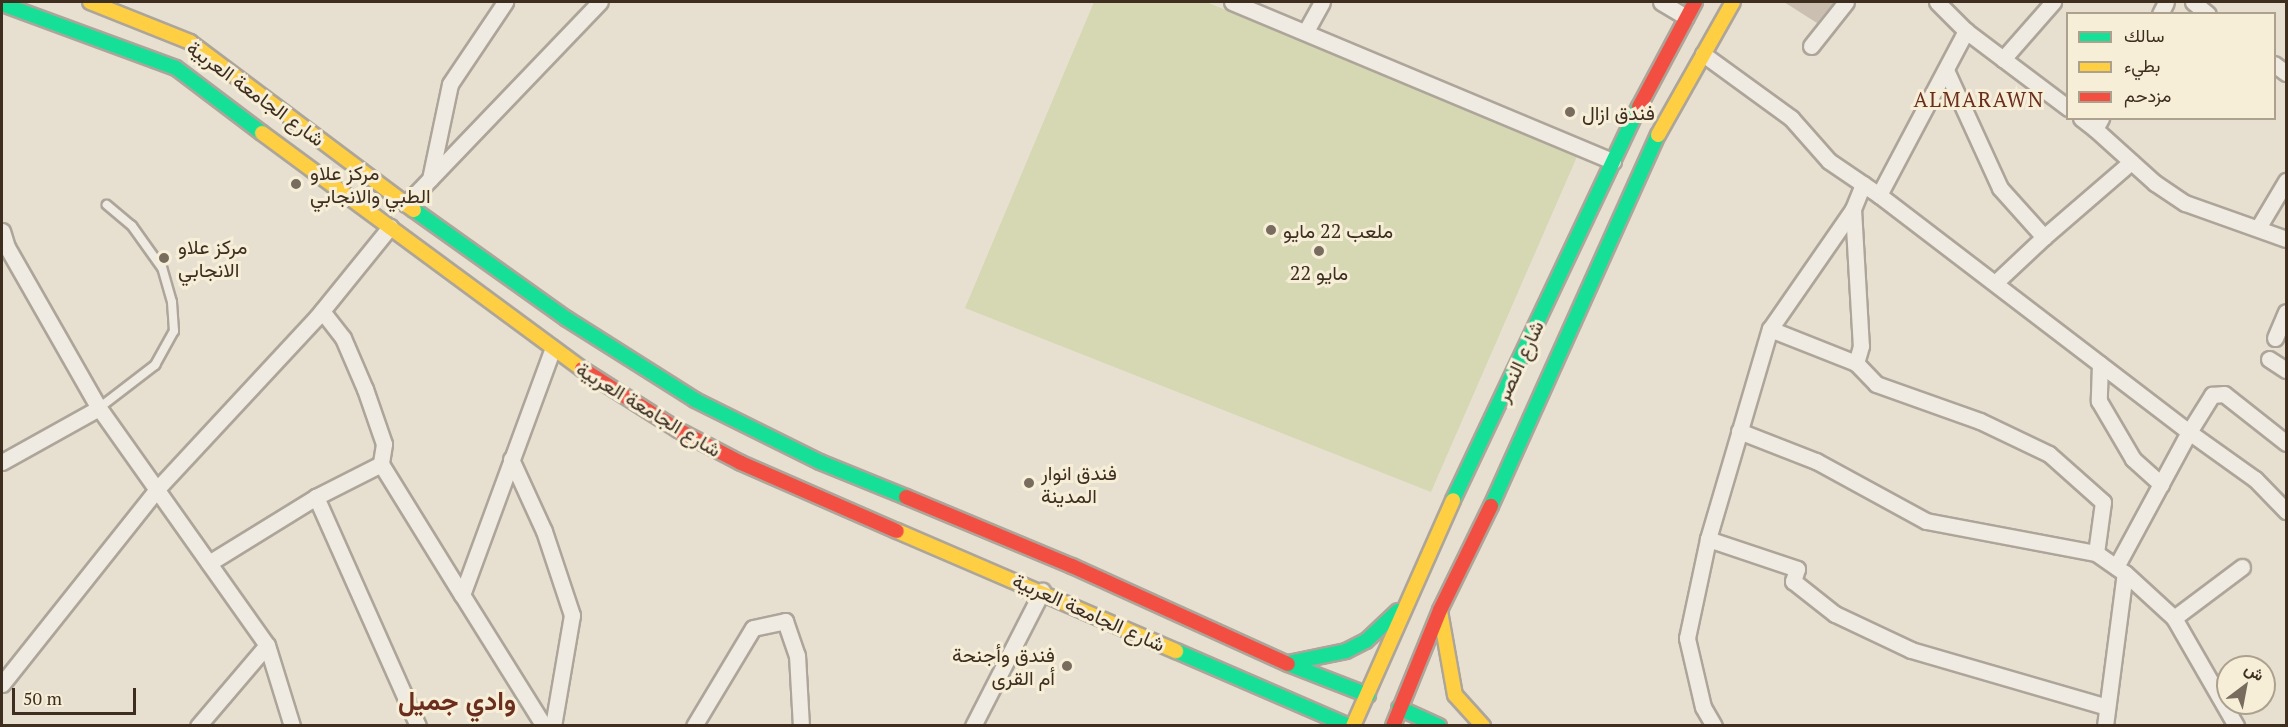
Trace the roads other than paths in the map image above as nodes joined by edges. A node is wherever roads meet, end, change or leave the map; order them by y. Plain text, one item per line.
1 (90, 2) edge
2 (506, 2) edge
3 (600, 2) edge
4 (1232, 2) edge
5 (1322, 2) edge
6 (1661, 2) edge
7 (1695, 2) edge
8 (1733, 2) edge
9 (1846, 2) edge
10 (1937, 2) edge
11 (2053, 2) edge
12 (2193, 2) edge
13 (2, 4) edge
14 (2206, 12) edge
15 (1686, 17) junction
16 (1306, 31) junction
17 (1966, 31) junction
18 (1811, 46) dead end
19 (1703, 54) junction
20 (2002, 59) junction
21 (1946, 70) junction
22 (2066, 107) edge
23 (2098, 124) edge
24 (1613, 161) junction
25 (2131, 162) junction
26 (430, 180) junction
27 (2286, 181) edge
28 (1863, 184) junction
29 (1880, 195) junction
30 (406, 204) junction
31 (106, 205) dead end
32 (1853, 208) junction
33 (390, 227) junction
34 (2258, 228) junction
35 (2, 231) edge
36 (2044, 237) junction
37 (2286, 238) edge
38 (1995, 284) junction
39 (322, 311) junction
40 (2286, 312) edge
41 (1770, 329) junction
42 (2275, 338) dead end
43 (552, 350) junction
44 (2269, 359) dead end
45 (1856, 363) junction
46 (2100, 364) junction
47 (2286, 370) edge
48 (99, 408) junction
49 (1739, 431) junction
50 (2189, 432) junction
51 (2286, 443) edge
52 (511, 459) junction
53 (1472, 460) junction
54 (2, 462) edge
55 (381, 464) junction
56 (1504, 475) junction
57 (2161, 484) junction
58 (158, 488) junction
59 (316, 497) junction
60 (1452, 502) junction
61 (2286, 511) edge
62 (1486, 515) junction
63 (1708, 539) junction
64 (2096, 553) junction
65 (209, 563) junction
66 (2242, 567) dead end
67 (2120, 570) junction
68 (1414, 587) junction
69 (1042, 591) junction
70 (462, 595) junction
71 (1440, 610) junction
72 (2174, 618) junction
73 (267, 645) junction
74 (1286, 663) junction
75 (2, 684) edge
76 (1272, 692) junction
77 (1368, 694) junction
78 (2107, 707) junction
79 (1399, 708) junction
80 (198, 726) edge
81 (292, 726) edge
82 (418, 726) edge
83 (544, 726) edge
84 (553, 726) edge
85 (694, 726) edge
86 (801, 726) edge
87 (973, 726) edge
88 (1319, 726) edge
89 (1351, 726) edge
90 (1393, 726) edge
91 (1439, 726) edge
92 (1483, 726) edge
93 (1714, 726) edge
94 (2105, 726) edge
95 (2236, 726) edge

1 - 30 main road, شارع الجامعة العربية
2 - 26 street
3 - 26 street
4 - 16 street
5 - 16 street
6 - 15 street
7 - 15 main road, شارع النصر
8 - 19 main road, شارع النصر
9 - 18 street
10 - 17 street
11 - 20 street
12 - 14 street
13 - 33 main road, شارع الجامعة العربية
15 - 24 main road, شارع النصر
16 - 24 street
17 - 20 street
17 - 21 street
19 - 28 street
19 - 56 main road, شارع النصر
20 - 22 street
21 - 29 street
21 - 36 street
23 - 25 street
24 - 53 main road, شارع النصر
25 - 34 street
25 - 36 street
26 - 30 street
27 - 34 street
28 - 29 street
28 - 32 street
29 - 38 street
30 - 74 main road, شارع الجامعة العربية
31 - 48 lane
32 - 41 street
32 - 45 street
33 - 39 street
33 - 43 main road, شارع الجامعة العربية
34 - 37 street
35 - 48 street
36 - 38 street
38 - 46 street
39 - 55 street
39 - 58 street
40 - 42 street
41 - 45 street
41 - 49 street
43 - 52 street
43 - 69 main road, شارع الجامعة العربية
44 - 47 street
45 - 64 street
46 - 50 street
46 - 57 street
48 - 54 street
48 - 58 street
49 - 63 street
49 - 64 street
50 - 51 street
50 - 57 street
50 - 61 street
52 - 70 street
52 - 84 street
53 - 56 main road
53 - 60 main road, شارع النصر
55 - 59 street
55 - 70 street
56 - 62 main road, شارع النصر
57 - 67 street
58 - 65 street
58 - 75 street
59 - 65 street
59 - 82 street
60 - 62 main road
60 - 68 main road, شارع النصر
62 - 71 main road, شارع النصر
63 - 78 street
63 - 93 street
64 - 67 street
65 - 73 street
66 - 72 street
67 - 72 street
67 - 78 street
68 - 74 main road
68 - 77 main road, شارع النصر
69 - 76 main road, شارع الجامعة العربية
69 - 87 street
70 - 83 street
71 - 79 main road, شارع النصر
71 - 92 main road
72 - 95 street
73 - 80 street
73 - 81 street
74 - 77 main road, شارع الجامعة العربية
76 - 88 main road
76 - 89 main road, شارع الجامعة العربية
77 - 89 main road, شارع النصر
78 - 94 street
79 - 90 main road, شارع النصر
79 - 91 main road
85 - 86 street

